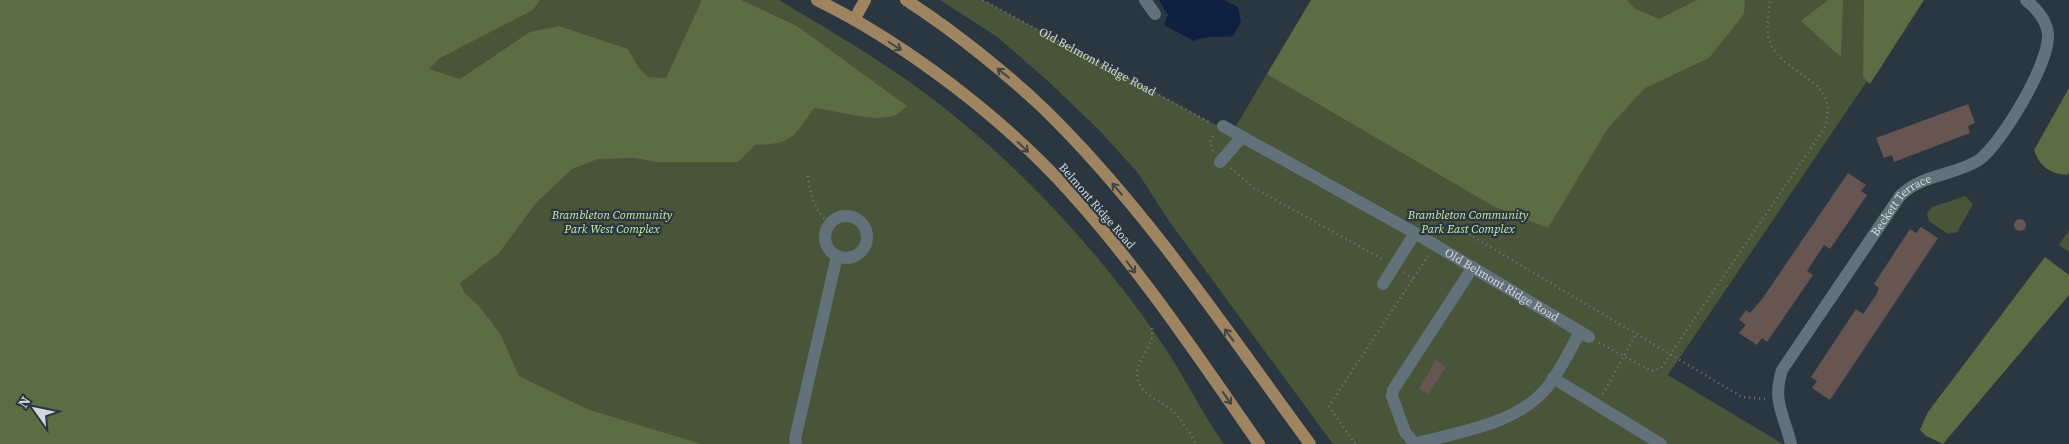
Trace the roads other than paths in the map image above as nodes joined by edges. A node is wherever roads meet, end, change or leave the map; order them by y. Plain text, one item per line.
1 (817, 0) edge
2 (865, 0) edge
3 (906, 0) edge
4 (1145, 0) edge
5 (2026, 0) edge
6 (833, 3) edge
7 (1156, 14) dead end
8 (854, 20) junction
9 (1216, 126) road end
10 (1242, 137) junction
11 (1222, 160) road end
12 (1415, 234) junction
13 (837, 256) junction
14 (1473, 267) junction
15 (1383, 284) dead end
16 (1553, 378) junction
17 (796, 444) edge
18 (1259, 444) edge
19 (1310, 444) edge
20 (1415, 444) edge
21 (1661, 444) edge
22 (1791, 444) edge

1 - 6 main road, Belmont Ridge Road
2 - 8 main road
19 -> 3 main road, Belmont Ridge Road
4 - 7 street
5 - 22 street, Beckett Terrace
6 - 8 main road, Belmont Ridge Road
8 -> 18 main road, Belmont Ridge Road
9 - 10 street, Old Belmont Ridge Road
10 - 11 street
10 - 12 street, Old Belmont Ridge Road
12 - 14 street, Old Belmont Ridge Road
12 - 15 street
13 - 13 street
13 - 17 street
14 - 16 street, Old Belmont Ridge Road
14 - 20 street
16 - 20 street
16 - 21 street

